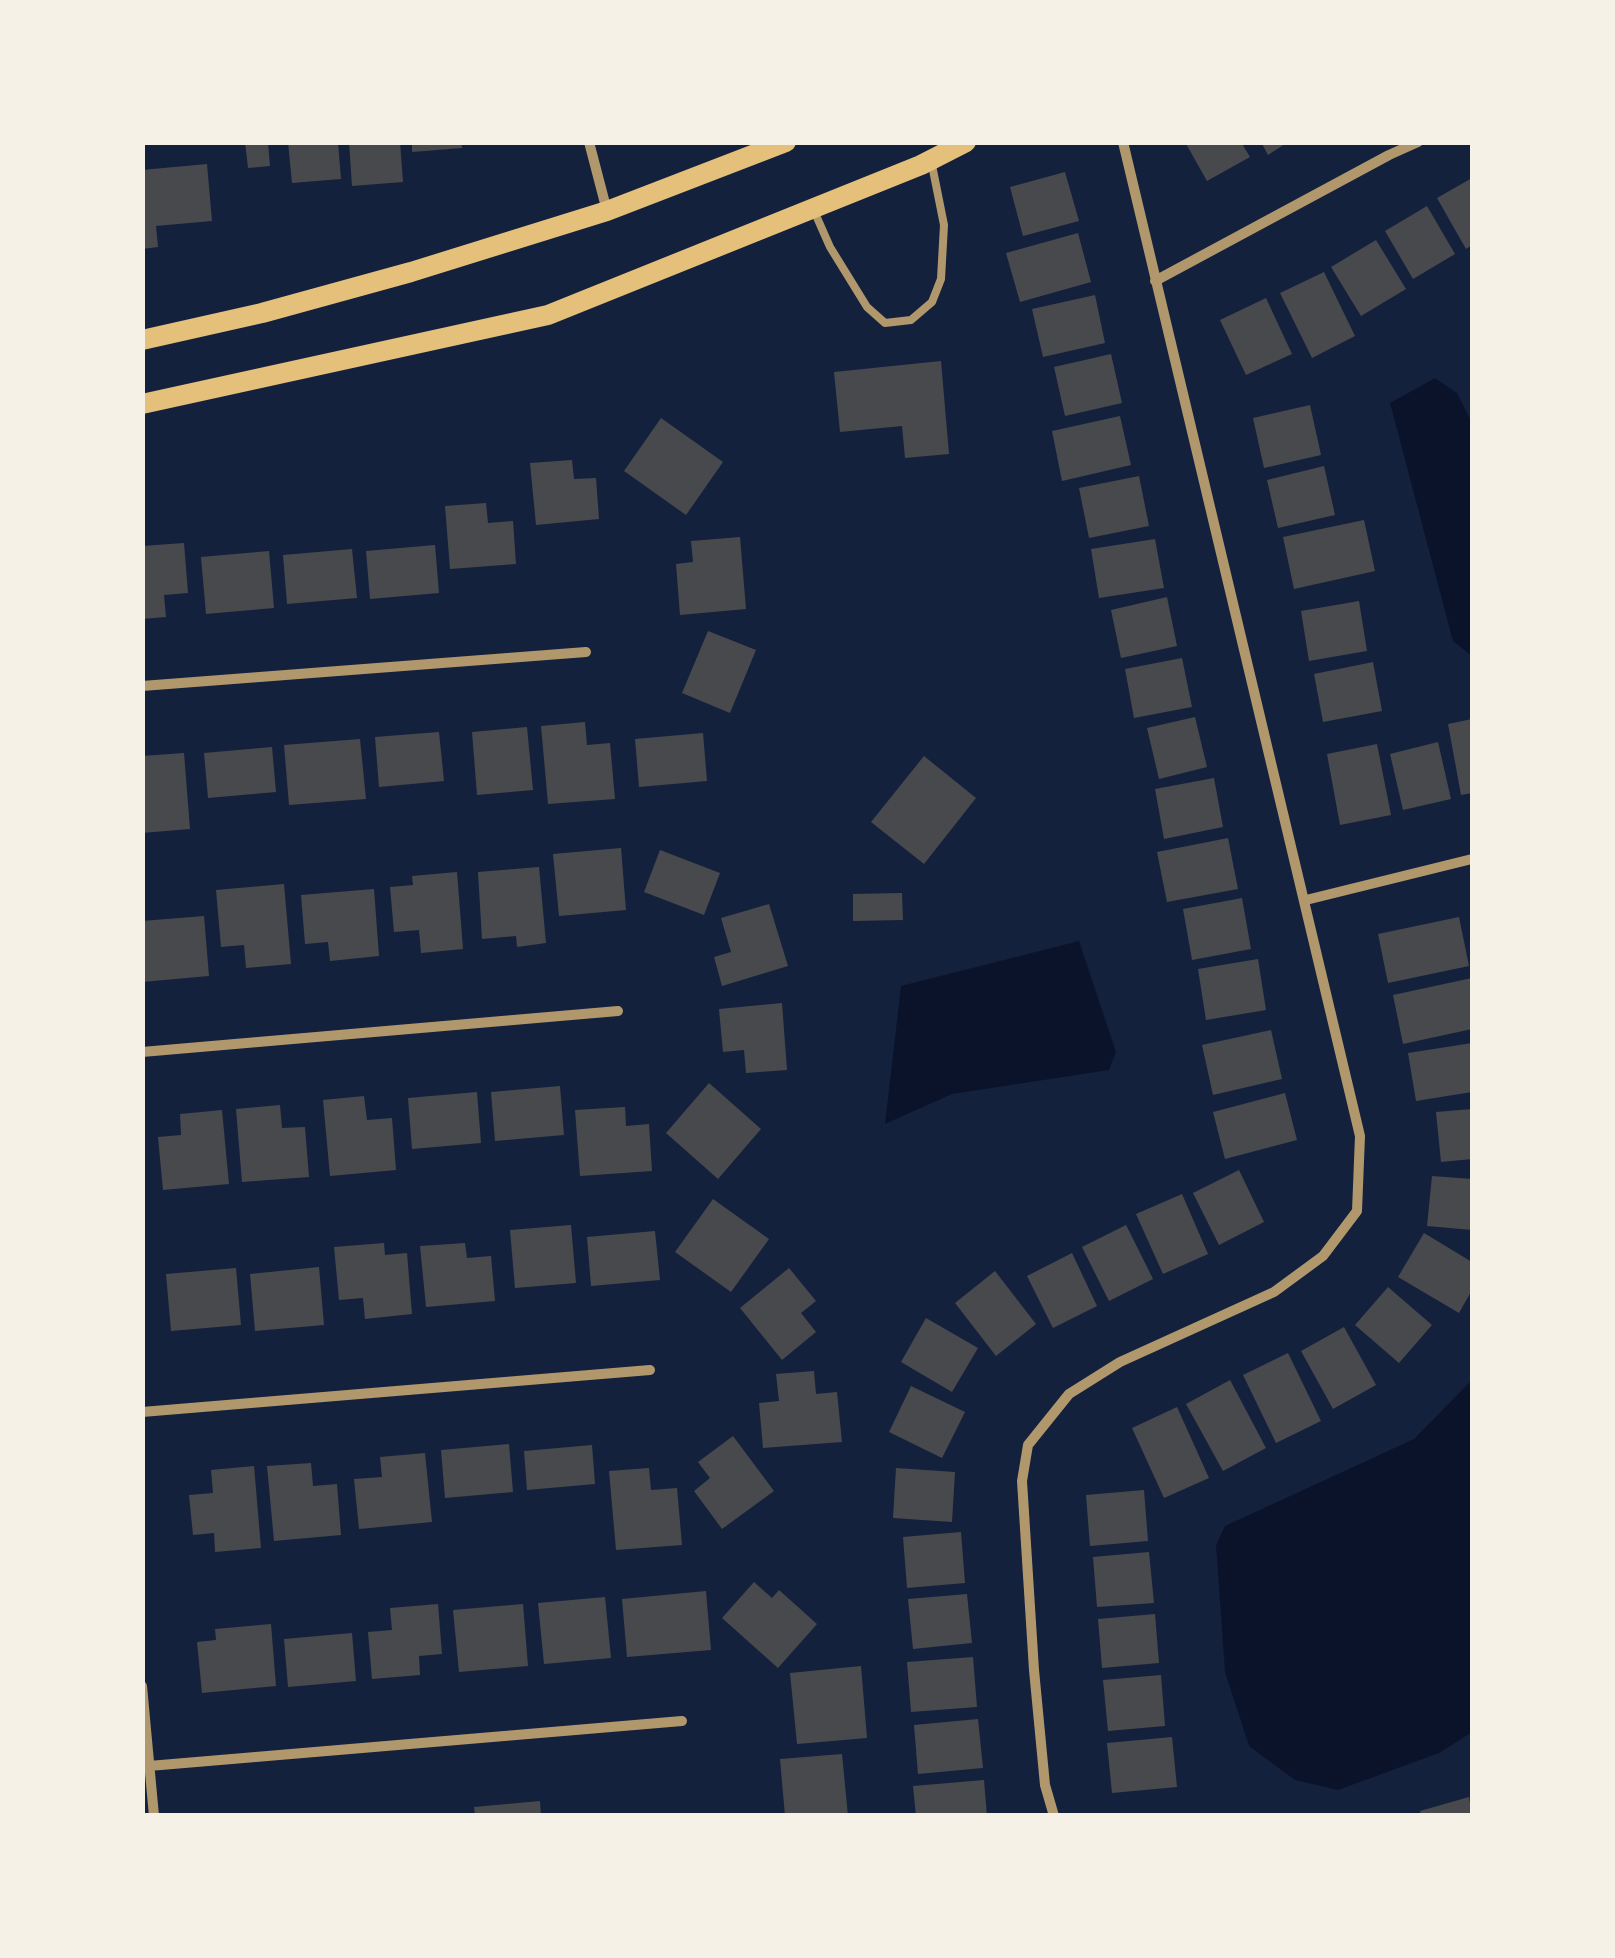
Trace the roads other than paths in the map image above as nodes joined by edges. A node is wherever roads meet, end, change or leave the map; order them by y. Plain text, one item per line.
1 (589, 142) edge
2 (966, 142) edge
3 (1122, 142) edge
4 (1418, 142) edge
5 (785, 143) edge
6 (931, 160) junction
7 (813, 208) junction
8 (607, 211) junction
9 (1155, 281) junction
10 (142, 340) edge
11 (142, 404) edge
12 (586, 652) dead end
13 (142, 686) edge
14 (1472, 859) edge
15 (1306, 900) junction
16 (618, 1011) dead end
17 (142, 1052) edge
18 (650, 1370) dead end
19 (142, 1412) edge
20 (142, 1686) edge
21 (682, 1721) dead end
22 (150, 1766) junction
23 (154, 1816) edge
24 (1054, 1816) edge

1 - 8 street
2 - 6 main road
3 - 9 street
4 - 9 street
5 - 8 main road
6 - 7 main road
6 - 7 lane
7 - 11 main road
8 - 10 main road
9 - 15 street
12 - 13 street
14 - 15 street
15 - 24 street
16 - 17 street
18 - 19 street
20 - 22 street
21 - 22 street
22 - 23 street

